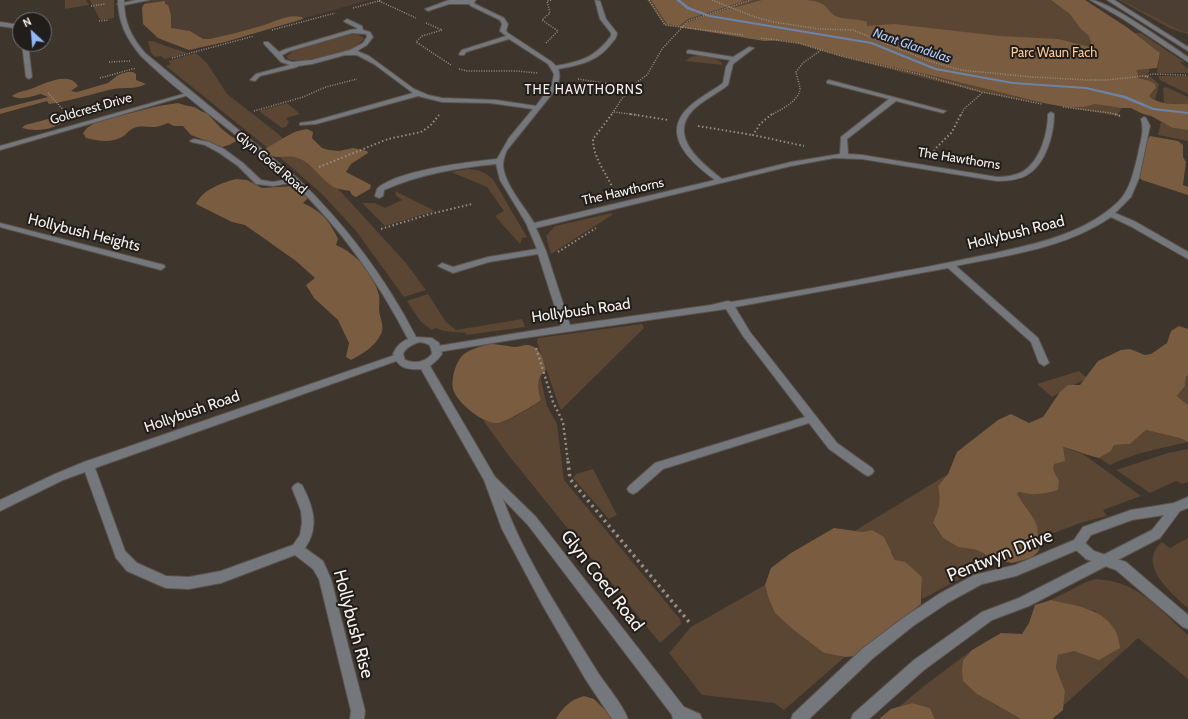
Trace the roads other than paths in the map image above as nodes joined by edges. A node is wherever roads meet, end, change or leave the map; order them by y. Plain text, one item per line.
1 (146, 0) edge
2 (597, 0) edge
3 (1093, 0) edge
4 (1110, 0) edge
5 (472, 1) edge
6 (120, 2) edge
7 (428, 9) dead end
8 (347, 21) dead end
9 (0, 24) edge
10 (12, 26) edge
11 (360, 30) junction
12 (508, 37) junction
13 (1160, 41) junction
14 (1176, 41) junction
15 (1188, 42) edge
16 (266, 43) dead end
17 (751, 48) dead end
18 (1173, 50) junction
19 (1188, 50) edge
20 (353, 51) junction
21 (26, 52) edge
22 (689, 52) dead end
23 (462, 54) dead end
24 (278, 55) junction
25 (734, 59) junction
26 (1188, 60) edge
27 (301, 64) junction
28 (555, 68) junction
29 (28, 77) dead end
30 (253, 80) dead end
31 (829, 82) dead end
32 (189, 94) junction
33 (418, 94) junction
34 (894, 99) junction
35 (537, 108) junction
36 (944, 111) dead end
37 (1051, 114) dead end
38 (1144, 119) dead end
39 (302, 124) dead end
40 (194, 142) dead end
41 (0, 148) edge
42 (844, 156) junction
43 (500, 162) junction
44 (294, 180) junction
45 (720, 181) junction
46 (379, 196) dead end
47 (1109, 213) junction
48 (0, 225) edge
49 (532, 226) junction
50 (542, 251) junction
51 (1188, 256) edge
52 (950, 265) junction
53 (442, 266) dead end
54 (161, 267) dead end
55 (728, 304) junction
56 (566, 328) junction
57 (413, 340) junction
58 (438, 349) junction
59 (398, 357) junction
60 (1044, 363) dead end
61 (424, 365) junction
62 (811, 419) junction
63 (88, 465) junction
64 (868, 471) dead end
65 (490, 479) junction
66 (298, 488) dead end
67 (633, 489) dead end
68 (1188, 502) edge
69 (0, 506) edge
70 (1176, 508) junction
71 (1078, 544) junction
72 (297, 549) junction
73 (1105, 560) junction
74 (1188, 622) edge
75 (679, 715) edge
76 (357, 719) edge
77 (621, 719) edge
78 (695, 719) edge
79 (798, 719) edge
80 (858, 719) edge

1 - 6 street
2 - 28 street
3 - 13 street
4 - 14 street
5 - 7 street
5 - 12 street
6 - 32 street, Glyn Coed Road
8 - 11 street
9 - 10 street
11 - 20 street
11 - 24 street
12 - 23 street
12 - 28 street
13 - 14 street
13 - 18 street
14 - 15 street
14 - 19 street
16 - 24 street
17 - 25 street
18 - 19 street
18 - 26 street
20 - 27 street
20 - 33 street
21 - 29 street
22 - 25 street
24 - 27 street
25 - 45 street
27 - 30 street
28 - 35 street
31 - 34 street
32 - 41 street, Goldcrest Drive
32 - 44 street, Glyn Coed Road
33 - 35 street
33 - 39 street
34 - 36 street
34 - 42 street
35 - 43 street
37 - 42 street, The Hawthorns
38 - 47 street, Hollybush Road
40 - 44 street
42 - 45 street, The Hawthorns
43 - 46 street
43 - 49 street
44 - 57 street, Glyn Coed Road
45 - 49 street, The Hawthorns
47 - 51 street
47 - 52 street, Hollybush Road
48 - 54 street, Hollybush Heights
49 - 50 street
50 - 53 street
50 - 56 street
52 - 55 street, Hollybush Road
52 - 60 street, Hollybush Road
55 - 56 street, Hollybush Road
55 - 62 street
56 - 58 street, Hollybush Road
57 - 58 street
57 - 59 street
58 - 61 street
59 - 61 street
59 - 63 street, Hollybush Road
61 - 65 street, Glyn Coed Road
62 - 64 street
62 - 67 street
63 - 69 street, Hollybush Road
63 - 72 street
65 - 75 street, Glyn Coed Road
65 - 77 street, Glyn Coed Road
66 - 72 street
68 - 70 street, Pentwyn Drive
70 - 71 street, Pentwyn Drive
70 - 73 street, Pentwyn Drive
71 - 73 street
71 - 79 street, Pentwyn Drive
72 - 76 street, Hollybush Rise
73 - 74 street
73 - 80 street, Pentwyn Drive
75 - 78 street, Glyn Coed Road

